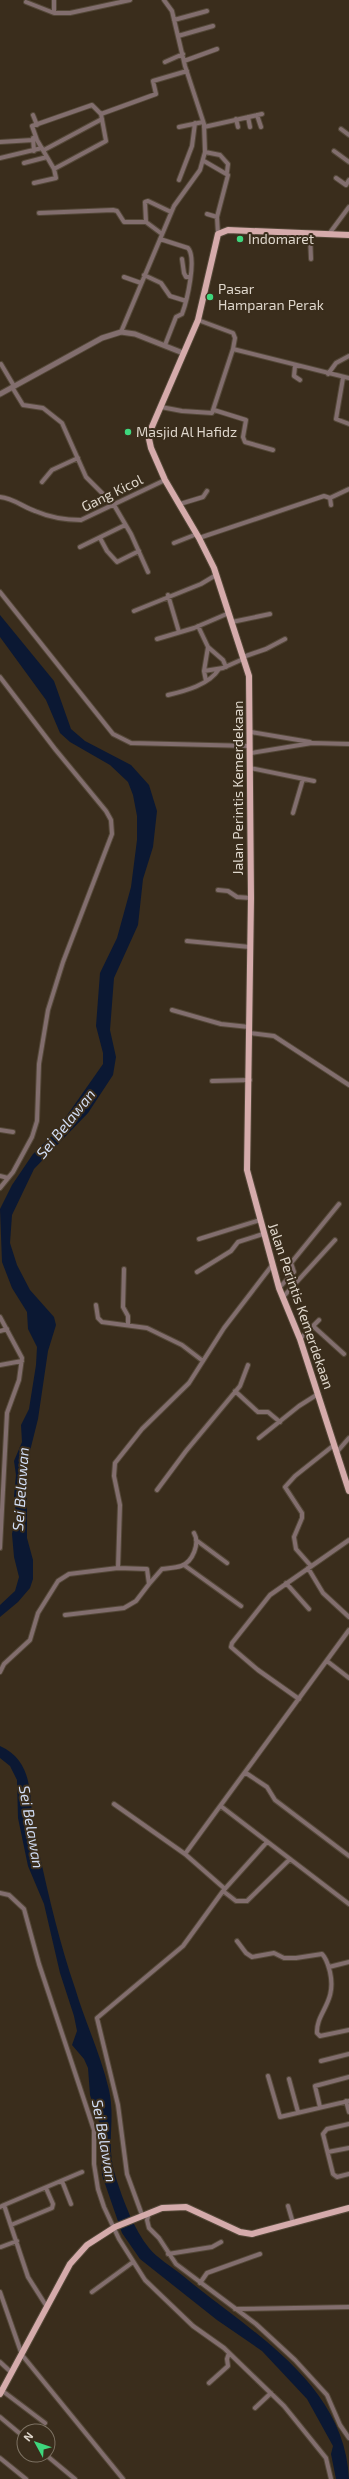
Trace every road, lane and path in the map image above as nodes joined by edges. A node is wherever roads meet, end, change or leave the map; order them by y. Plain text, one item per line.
1 (54, 0) edge
2 (130, 0) edge
3 (164, 0) edge
4 (26, 2) dead end
5 (207, 11) dead end
6 (54, 13) junction
7 (174, 20) junction
8 (213, 26) dead end
9 (178, 36) junction
10 (217, 49) dead end
11 (182, 54) junction
12 (184, 61) junction
13 (165, 62) dead end
14 (187, 71) junction
15 (101, 114) junction
16 (33, 115) dead end
17 (248, 117) junction
18 (102, 119) junction
19 (236, 119) junction
20 (203, 122) junction
21 (226, 122) junction
22 (195, 123) junction
23 (37, 125) junction
24 (179, 127) dead end
25 (204, 127) junction
26 (238, 127) dead end
27 (250, 127) dead end
28 (261, 127) dead end
29 (227, 128) dead end
30 (341, 129) dead end
31 (34, 133) junction
32 (349, 135) edge
33 (33, 140) junction
34 (0, 142) edge
35 (43, 149) junction
36 (34, 151) junction
37 (334, 151) dead end
38 (205, 152) junction
39 (47, 157) junction
40 (0, 158) edge
41 (204, 161) junction
42 (349, 162) edge
43 (24, 164) dead end
44 (54, 169) junction
45 (227, 172) junction
46 (336, 178) dead end
47 (179, 180) dead end
48 (349, 180) edge
49 (34, 183) dead end
50 (349, 207) edge
51 (171, 212) junction
52 (39, 213) dead end
53 (207, 214) dead end
54 (217, 217) junction
55 (146, 222) junction
56 (162, 234) junction
57 (218, 234) junction
58 (310, 234) junction
59 (329, 234) junction
60 (349, 235) edge
61 (160, 239) junction
62 (182, 259) dead end
63 (311, 259) dead end
64 (144, 275) junction
65 (124, 277) dead end
66 (190, 277) junction
67 (141, 283) junction
68 (186, 302) junction
69 (198, 320) junction
70 (121, 332) junction
71 (165, 344) junction
72 (233, 349) junction
73 (183, 354) junction
74 (349, 356) edge
75 (1, 364) dead end
76 (295, 366) junction
77 (328, 374) junction
78 (342, 378) junction
79 (349, 378) edge
80 (300, 380) dead end
81 (13, 386) junction
82 (0, 394) edge
83 (161, 406) junction
84 (214, 410) junction
85 (349, 424) edge
86 (273, 450) dead end
87 (78, 458) junction
88 (166, 480) junction
89 (42, 482) dead end
90 (349, 489) edge
91 (207, 491) dead end
92 (0, 497) edge
93 (330, 498) junction
94 (114, 504) junction
95 (180, 504) junction
96 (331, 505) dead end
97 (125, 525) junction
98 (198, 536) junction
99 (100, 538) junction
100 (174, 543) dead end
101 (80, 547) dead end
102 (139, 551) junction
103 (148, 572) dead end
104 (216, 575) junction
105 (0, 592) edge
106 (168, 596) junction
107 (134, 611) dead end
108 (229, 613) junction
109 (270, 614) dead end
110 (232, 622) junction
111 (198, 626) junction
112 (178, 632) junction
113 (157, 639) dead end
114 (285, 639) dead end
115 (208, 647) junction
116 (243, 658) junction
117 (226, 667) junction
118 (219, 669) junction
119 (204, 671) junction
120 (0, 677) edge
121 (206, 681) junction
122 (168, 695) dead end
123 (250, 732) junction
124 (312, 743) junction
125 (349, 744) edge
126 (250, 749) junction
127 (250, 768) junction
128 (302, 779) junction
129 (314, 781) dead end
130 (293, 813) dead end
131 (218, 890) dead end
132 (251, 898) junction
133 (187, 941) dead end
134 (250, 947) junction
135 (172, 1010) dead end
136 (249, 1030) junction
137 (250, 1080) junction
138 (212, 1081) dead end
139 (349, 1085) edge
140 (0, 1130) edge
141 (12, 1132) dead end
142 (0, 1176) edge
143 (8, 1178) junction
144 (0, 1188) edge
145 (339, 1204) dead end
146 (260, 1220) junction
147 (263, 1234) junction
148 (199, 1239) dead end
149 (335, 1240) dead end
150 (273, 1264) junction
151 (124, 1268) dead end
152 (197, 1272) dead end
153 (280, 1288) junction
154 (283, 1297) junction
155 (96, 1304) dead end
156 (0, 1317) edge
157 (319, 1320) dead end
158 (128, 1324) junction
159 (313, 1326) junction
160 (7, 1329) junction
161 (0, 1331) edge
162 (300, 1339) junction
163 (344, 1354) dead end
164 (203, 1360) junction
165 (22, 1361) junction
166 (0, 1365) edge
167 (248, 1365) dead end
168 (235, 1391) junction
169 (318, 1394) junction
170 (280, 1422) junction
171 (259, 1438) dead end
172 (349, 1438) edge
173 (334, 1445) junction
174 (336, 1453) junction
175 (157, 1490) dead end
176 (349, 1492) edge
177 (194, 1533) dead end
178 (196, 1540) junction
179 (349, 1540) edge
180 (0, 1548) edge
181 (227, 1563) dead end
182 (184, 1565) junction
183 (309, 1567) junction
184 (118, 1568) junction
185 (286, 1583) junction
186 (149, 1584) junction
187 (241, 1606) dead end
188 (309, 1609) dead end
189 (65, 1615) dead end
190 (349, 1617) edge
191 (349, 1630) edge
192 (327, 1661) junction
193 (0, 1672) edge
194 (349, 1678) edge
195 (299, 1699) junction
196 (246, 1773) junction
197 (114, 1804) dead end
198 (222, 1807) junction
199 (267, 1842) junction
200 (185, 1854) junction
201 (349, 1856) edge
202 (290, 1859) junction
203 (224, 1890) junction
204 (0, 1893) edge
205 (349, 1904) edge
206 (237, 1941) dead end
207 (349, 1962) edge
208 (329, 1968) junction
209 (349, 2030) edge
210 (349, 2054) edge
211 (321, 2061) dead end
212 (268, 2076) dead end
213 (349, 2077) edge
214 (289, 2079) dead end
215 (348, 2101) edge
216 (320, 2107) junction
217 (298, 2112) junction
218 (349, 2112) edge
219 (349, 2124) edge
220 (349, 2148) edge
221 (328, 2152) junction
222 (82, 2172) dead end
223 (349, 2174) edge
224 (62, 2181) junction
225 (46, 2188) junction
226 (71, 2204) dead end
227 (2, 2206) edge
228 (288, 2206) dead end
229 (349, 2208) edge
230 (149, 2213) junction
231 (141, 2216) junction
232 (293, 2223) junction
233 (11, 2225) junction
234 (114, 2227) junction
235 (18, 2241) junction
236 (220, 2242) dead end
237 (1, 2247) dead end
238 (168, 2254) junction
239 (260, 2254) dead end
240 (133, 2262) junction
241 (200, 2282) junction
242 (0, 2292) edge
243 (92, 2292) dead end
244 (47, 2307) junction
245 (349, 2307) edge
246 (235, 2309) junction
247 (229, 2353) junction
248 (22, 2355) junction
249 (0, 2362) edge
250 (12, 2373) junction
251 (209, 2382) dead end
252 (1, 2391) edge
253 (270, 2393) junction
254 (255, 2408) dead end
255 (0, 2417) edge
256 (45, 2423) dead end
257 (16, 2430) edge
258 (349, 2438) edge
259 (0, 2458) edge
260 (56, 2463) edge
261 (26, 2479) edge
262 (75, 2479) edge
263 (123, 2479) edge
264 (331, 2479) edge

1 - 6 street
2 - 6 street
3 - 7 street
4 - 6 street
5 - 7 street
7 - 9 street
8 - 9 street
9 - 11 street
10 - 12 street
11 - 12 street
11 - 13 street
12 - 14 street
14 - 15 street
14 - 20 street
15 - 18 street
15 - 23 street
16 - 23 street
17 - 19 street
17 - 27 street
17 - 28 street
18 - 35 street
18 - 44 street
19 - 21 street
19 - 26 street
20 - 22 street
20 - 25 street
21 - 25 street
21 - 29 street
22 - 24 street
22 - 47 street
23 - 31 street
25 - 38 street
30 - 32 street
31 - 33 street
31 - 35 street
33 - 34 street
33 - 36 street
35 - 36 street
35 - 39 street
36 - 40 street
37 - 42 street
38 - 41 street
38 - 45 street
39 - 43 street
39 - 44 street
41 - 45 street
41 - 51 street
44 - 49 street
45 - 54 street
46 - 48 street
50 - 59 street
51 - 55 street
51 - 56 street
52 - 55 street
53 - 54 street
54 - 57 street
55 - 56 street
56 - 61 street
57 - 58 main road
57 - 69 main road, Jalan Perintis Kemerdekaan
58 - 59 main road
58 - 63 street
59 - 60 main road
61 - 64 street
61 - 66 street
62 - 66 street
64 - 67 street
64 - 68 street
65 - 67 street
66 - 68 street
67 - 70 street
68 - 71 street
69 - 72 street
69 - 73 main road, Jalan Perintis Kemerdekaan
70 - 71 street
70 - 81 street
71 - 73 street
72 - 76 street
72 - 84 street
73 - 83 main road, Jalan Perintis Kemerdekaan
74 - 77 street
75 - 81 street
76 - 77 street
76 - 80 street
77 - 78 street
78 - 79 street
78 - 85 street
81 - 82 street
81 - 87 street
83 - 84 street
83 - 88 main road, Jalan Perintis Kemerdekaan
84 - 86 street
87 - 89 street
87 - 94 street
88 - 94 street, Gang Kicol
88 - 95 main road, Jalan Perintis Kemerdekaan
90 - 93 street
91 - 95 street
92 - 94 street, Gang Kicol
93 - 96 street
93 - 98 street
94 - 97 street
95 - 98 main road, Jalan Perintis Kemerdekaan
97 - 99 street
97 - 102 street
98 - 100 street
98 - 104 main road, Jalan Perintis Kemerdekaan
99 - 101 street
99 - 102 street
102 - 103 street
104 - 106 street
104 - 108 main road, Jalan Perintis Kemerdekaan
105 - 126 street
106 - 107 street
106 - 112 street
108 - 110 main road, Jalan Perintis Kemerdekaan
108 - 111 street
109 - 110 street
110 - 116 main road, Jalan Perintis Kemerdekaan
111 - 112 street
111 - 115 street
112 - 113 street
114 - 116 street
115 - 117 street
115 - 119 street
116 - 117 street
116 - 123 main road, Jalan Perintis Kemerdekaan
117 - 118 street
118 - 119 street
118 - 121 street
119 - 121 street
120 - 143 street
121 - 122 street
123 - 124 street
123 - 126 main road, Jalan Perintis Kemerdekaan
124 - 125 street
124 - 126 street
126 - 127 main road, Jalan Perintis Kemerdekaan
127 - 128 street
127 - 132 main road, Jalan Perintis Kemerdekaan
128 - 129 street
128 - 130 street
131 - 132 street
132 - 134 main road, Jalan Perintis Kemerdekaan
133 - 134 street
134 - 136 main road, Jalan Perintis Kemerdekaan
135 - 136 street
136 - 137 main road, Jalan Perintis Kemerdekaan
136 - 139 street
137 - 138 street
137 - 146 main road, Jalan Perintis Kemerdekaan
140 - 141 street
142 - 143 street
143 - 144 street
145 - 153 street
146 - 147 main road, Jalan Perintis Kemerdekaan
146 - 148 street
147 - 150 main road, Jalan Perintis Kemerdekaan
147 - 152 street
149 - 154 street
150 - 153 main road, Jalan Perintis Kemerdekaan
150 - 164 street
151 - 158 street
153 - 154 main road, Jalan Perintis Kemerdekaan
154 - 162 main road, Jalan Perintis Kemerdekaan
155 - 158 street
156 - 160 street
157 - 159 street
158 - 164 street
159 - 162 street
159 - 163 street
160 - 161 street
160 - 165 street
162 - 169 main road, Jalan Perintis Kemerdekaan
164 - 184 street
165 - 166 street
165 - 180 street
167 - 168 street
168 - 170 street
168 - 175 street
169 - 170 street
169 - 173 main road, Jalan Perintis Kemerdekaan
170 - 171 street
172 - 174 street
173 - 174 main road, Jalan Perintis Kemerdekaan
173 - 183 street
174 - 176 main road, Jalan Perintis Kemerdekaan
177 - 178 street
178 - 181 street
178 - 182 street
179 - 183 street
182 - 186 street
182 - 187 street
183 - 185 street
183 - 190 street
184 - 186 street
184 - 193 street
185 - 188 street
185 - 195 street
186 - 189 street
191 - 192 street
192 - 194 street
192 - 195 street
195 - 196 street
196 - 198 street
196 - 201 street
197 - 200 street
198 - 199 street
198 - 200 street
199 - 202 street
199 - 203 street
200 - 203 street
202 - 203 street
202 - 205 street
203 - 231 street
204 - 234 street
206 - 208 street
207 - 208 street
208 - 209 street
210 - 211 street
212 - 217 street
213 - 216 street
214 - 217 street
215 - 216 street
215 - 218 street
216 - 217 street
219 - 221 street
220 - 221 street
221 - 223 street
222 - 224 street
224 - 225 street
224 - 226 street
225 - 227 street
225 - 233 street
227 - 233 street
228 - 232 street
229 - 232 main road
230 - 231 main road
230 - 232 main road
230 - 238 street
231 - 234 main road
233 - 235 street
234 - 240 street
234 - 244 main road
235 - 237 street
235 - 244 street
236 - 238 street
238 - 241 street
239 - 241 street
240 - 243 street
240 - 247 street
241 - 246 street
242 - 248 street
244 - 248 main road
245 - 246 street
246 - 258 street
247 - 251 street
247 - 253 street
248 - 250 main road
248 - 263 street
249 - 250 street
250 - 252 main road
252 - 256 street
253 - 254 street
253 - 264 street
255 - 257 street
259 - 261 street
260 - 262 street

